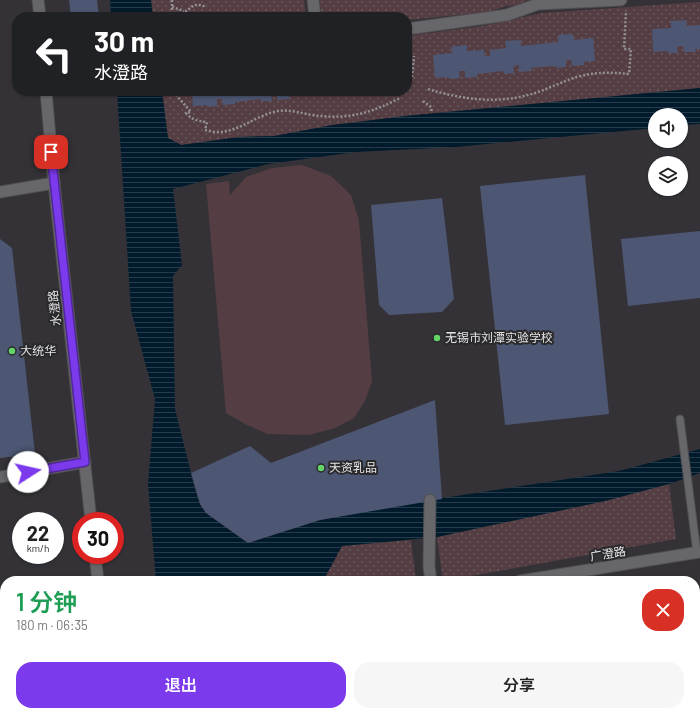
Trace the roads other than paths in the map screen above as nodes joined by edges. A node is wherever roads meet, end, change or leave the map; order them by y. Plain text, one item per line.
1 (38, 0) edge
2 (313, 0) edge
3 (607, 0) edge
4 (623, 3) edge
5 (39, 12) edge
6 (314, 12) edge
7 (412, 28) edge
8 (46, 96) edge
9 (54, 183) junction
10 (0, 192) edge
11 (680, 420) dead end
12 (85, 462) junction
13 (0, 477) edge
14 (430, 500) dead end
15 (90, 512) edge
16 (698, 552) edge
17 (96, 564) edge
18 (97, 576) edge
19 (430, 576) edge
20 (551, 576) edge

1 - 5 street
2 - 6 street
3 - 4 street
3 - 7 street
8 - 9 street, 水澄路
9 - 10 street
9 - 12 street, 水澄路
11 - 16 lane
12 - 13 street
12 - 15 street, 水澄路
14 - 19 street
16 - 20 street, 广澄路
17 - 18 street

